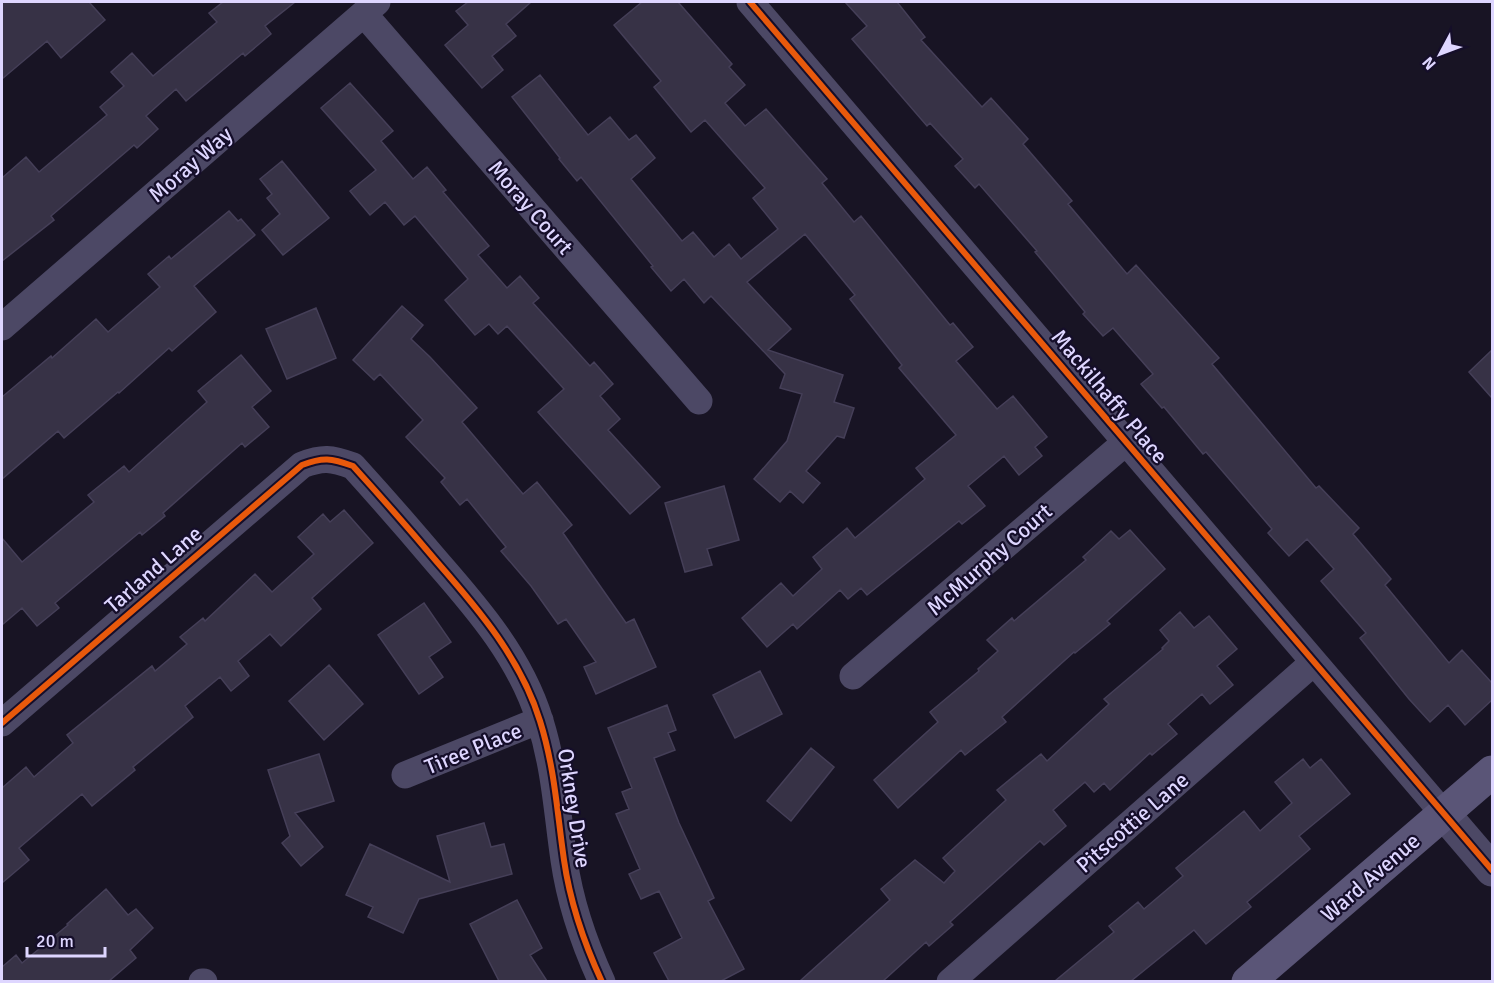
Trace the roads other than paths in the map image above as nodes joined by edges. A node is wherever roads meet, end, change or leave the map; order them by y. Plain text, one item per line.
1 (750, 2) edge
2 (371, 8) edge
3 (2, 327) edge
4 (699, 400) dead end
5 (1126, 442) junction
6 (335, 459) joint
7 (1314, 662) junction
8 (853, 676) dead end
9 (540, 720) junction
10 (2, 723) edge
11 (1492, 772) edge
12 (405, 775) dead end
13 (1444, 814) junction
14 (1492, 870) edge
15 (602, 981) edge
16 (950, 981) edge
17 (1248, 981) edge

1 - 5 street, Mackilhaffy Place
2 - 3 street, Moray Way
2 - 4 street, Moray Court
5 - 7 street, Mackilhaffy Place
5 - 8 street, McMurphy Court
6 - 9 street, Orkney Drive
6 - 10 street, Tarland Lane
7 - 13 street, Mackilhaffy Place
7 - 16 street, Pitscottie Lane
9 - 12 street, Tiree Place
9 - 15 street, Orkney Drive
11 - 13 main road, Ward Avenue
13 - 14 street
13 - 17 main road, Ward Avenue

